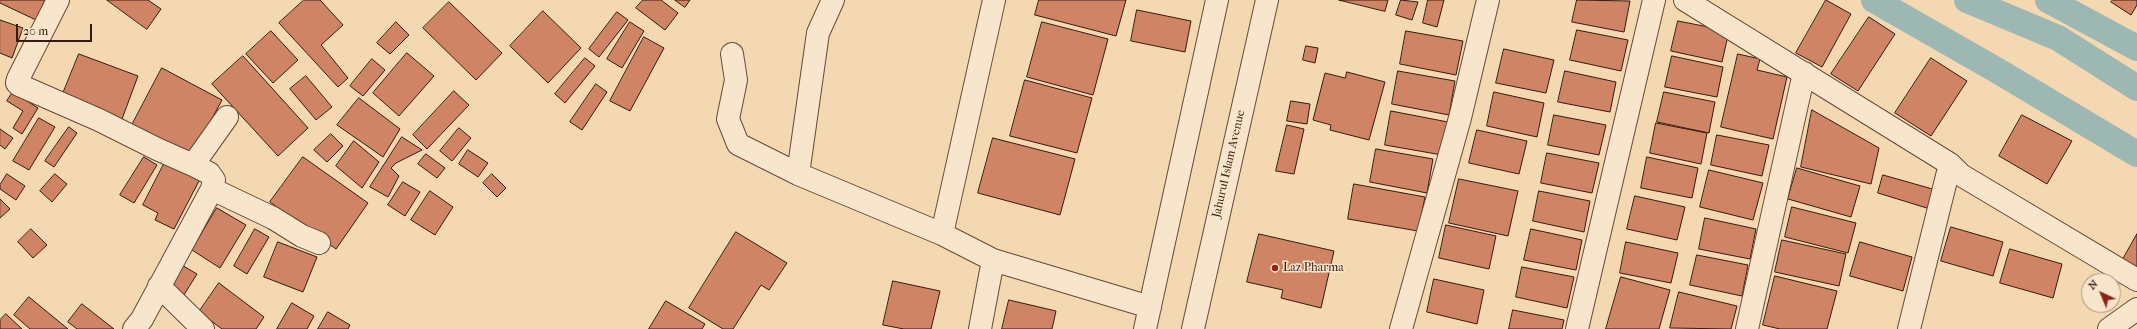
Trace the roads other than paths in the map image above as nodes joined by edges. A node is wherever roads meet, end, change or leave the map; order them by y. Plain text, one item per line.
1 (58, 0) edge
2 (833, 0) edge
3 (994, 0) edge
4 (1217, 0) edge
5 (1267, 0) edge
6 (1488, 0) edge
7 (1654, 0) edge
8 (1685, 0) edge
9 (732, 54) dead end
10 (1804, 73) junction
11 (227, 117) dead end
12 (1950, 164) junction
13 (193, 165) junction
14 (798, 174) junction
15 (212, 189) junction
16 (942, 234) junction
17 (319, 243) dead end
18 (993, 260) junction
19 (2137, 280) edge
20 (159, 286) junction
21 (1150, 308) junction
22 (2137, 308) edge
23 (134, 329) edge
24 (203, 329) edge
25 (980, 329) edge
26 (1145, 329) edge
27 (1193, 329) edge
28 (1401, 329) edge
29 (1577, 329) edge
30 (1747, 329) edge
31 (1909, 329) edge
32 (2109, 329) edge

1 - 13 street
2 - 14 street
3 - 16 street
4 - 21 street
5 - 27 street, Jahurul Islam Avenue
6 - 28 street
7 - 29 street
8 - 10 street
9 - 14 street
10 - 12 street
10 - 30 street
11 - 13 street
12 - 19 street
12 - 31 street
13 - 15 street
14 - 16 street
15 - 17 street
15 - 20 street
16 - 18 street
18 - 21 street
18 - 25 street
20 - 23 street
20 - 24 street
21 - 26 street
22 - 32 street

